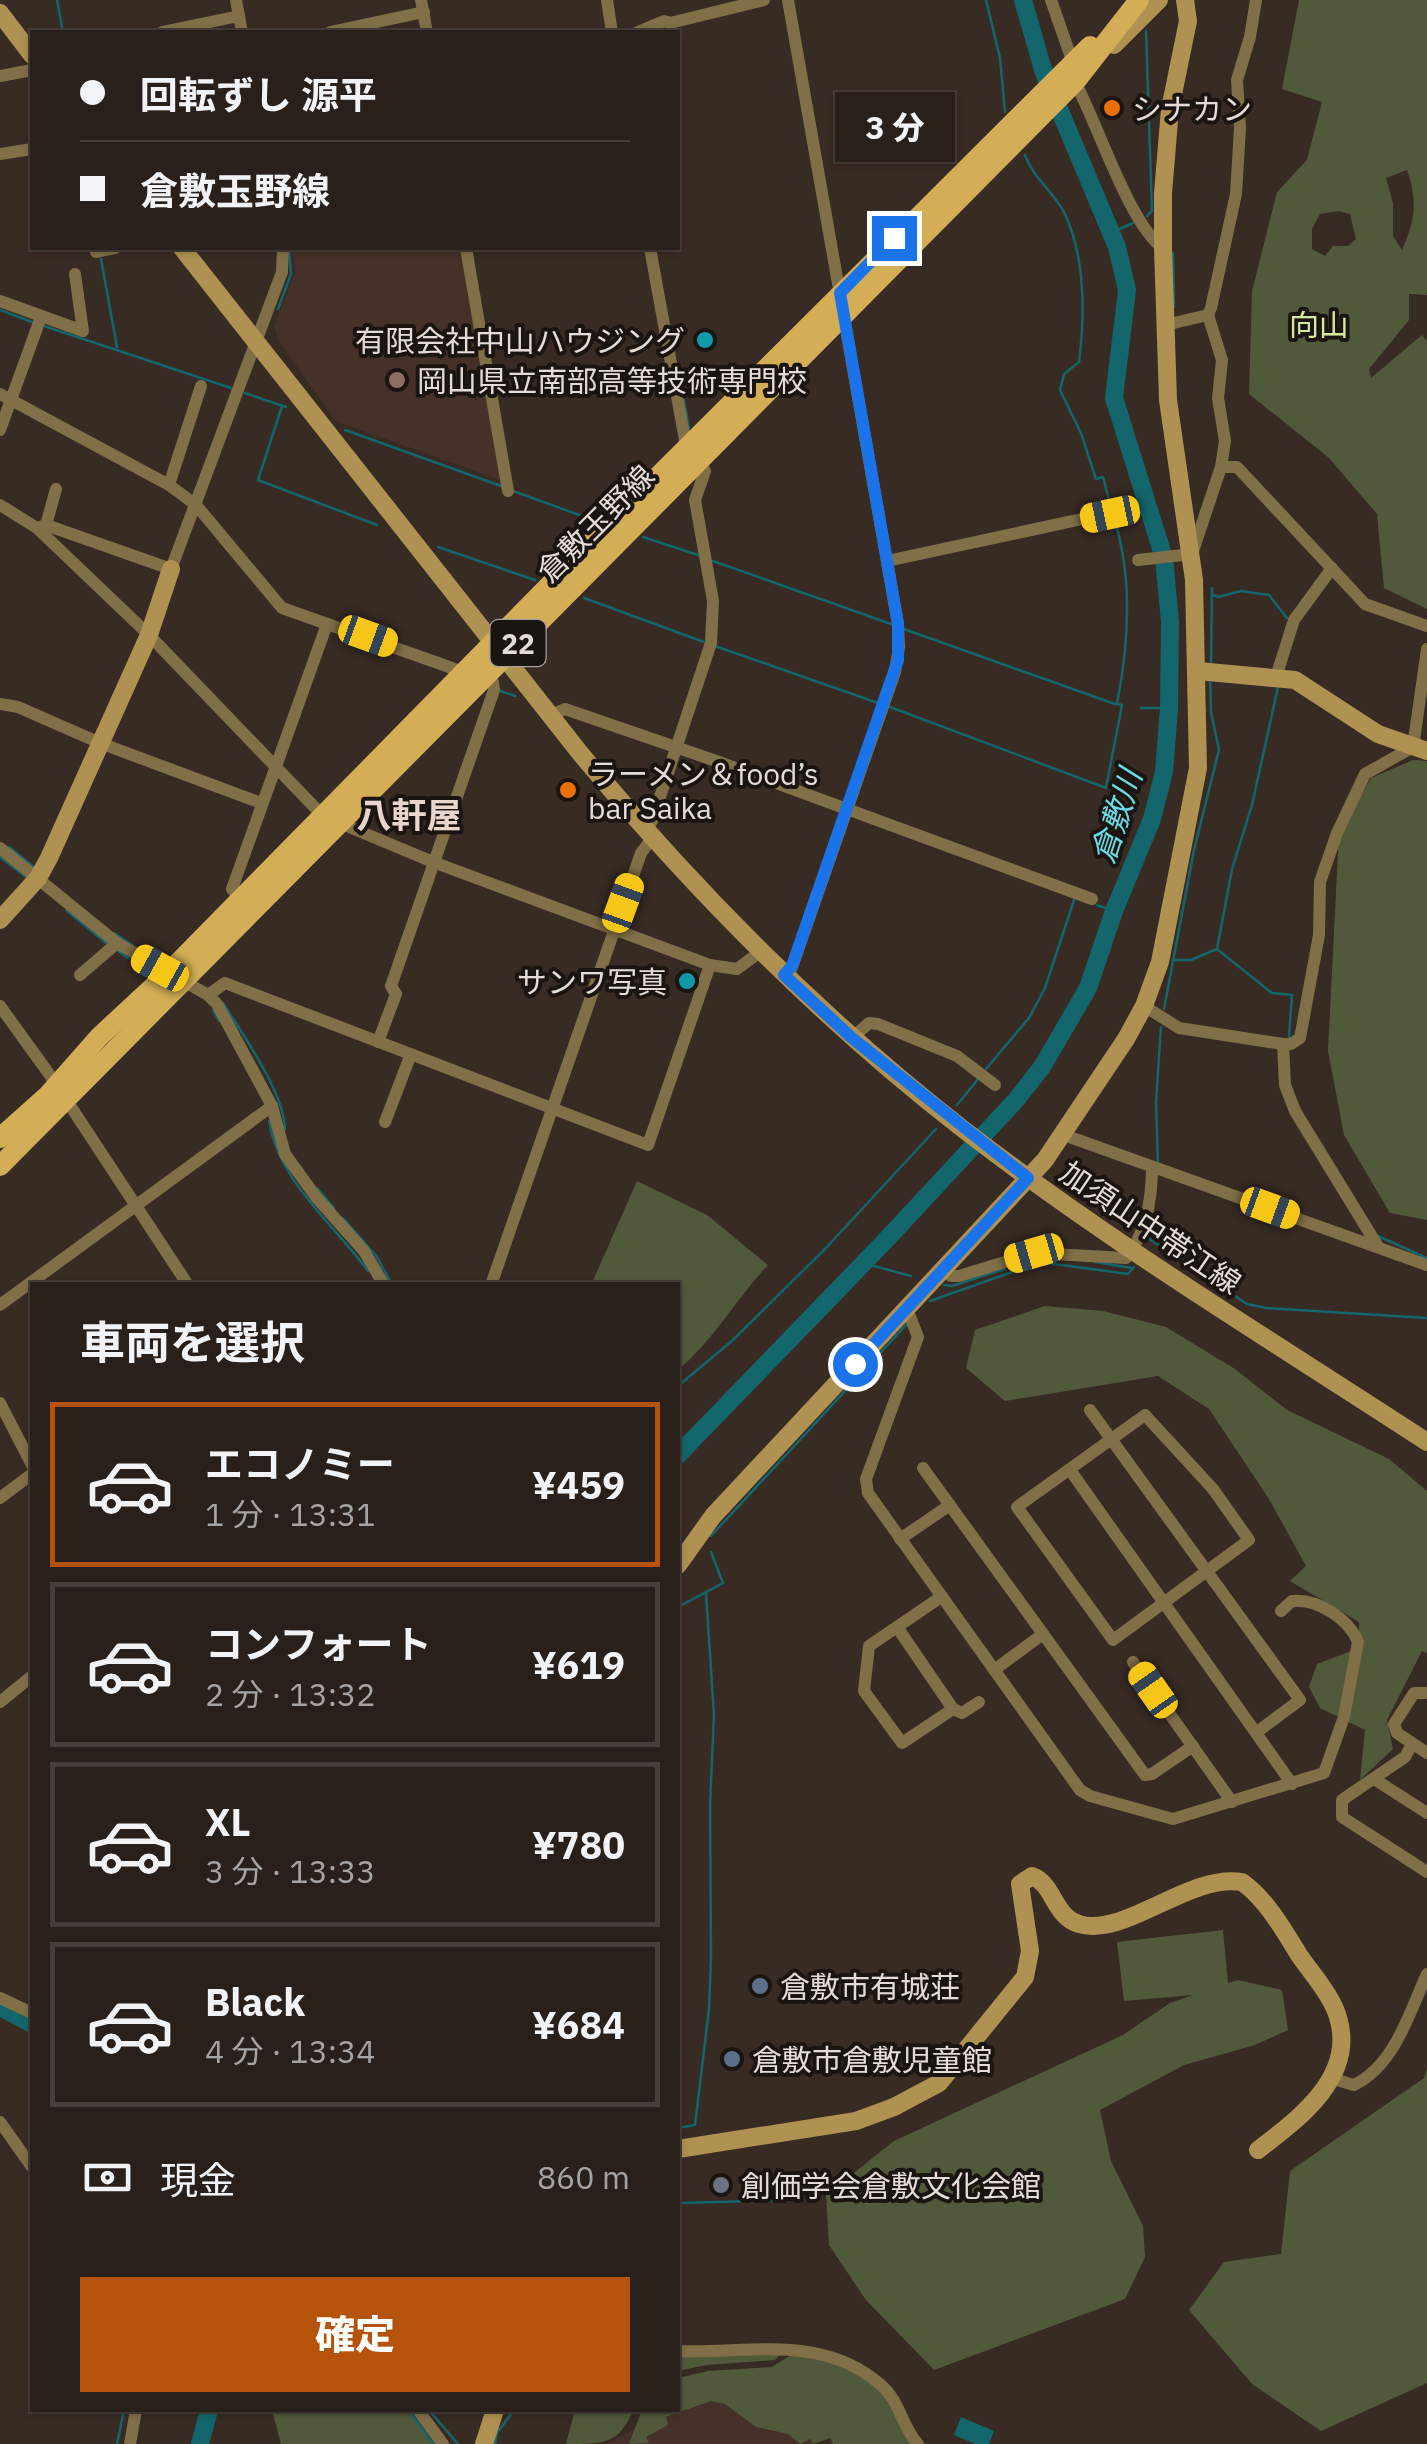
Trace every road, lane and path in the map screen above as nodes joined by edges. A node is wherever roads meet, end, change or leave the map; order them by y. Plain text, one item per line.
1 (236, 0) edge
2 (606, 0) edge
3 (764, 0) edge
4 (788, 0) edge
5 (1051, 0) edge
6 (1138, 0) edge
7 (1159, 0) edge
8 (1177, 0) edge
9 (1185, 0) edge
10 (1256, 0) edge
11 (423, 6) edge
12 (0, 13) edge
13 (239, 16) junction
14 (1188, 20) junction
15 (172, 30) edge
16 (242, 30) edge
17 (337, 30) edge
18 (612, 30) edge
19 (643, 30) edge
20 (30, 52) edge
21 (30, 70) edge
22 (1071, 71) junction
23 (0, 76) edge
24 (1034, 111) junction
25 (30, 148) edge
26 (0, 154) edge
27 (1163, 248) junction
28 (106, 250) edge
29 (184, 250) edge
30 (283, 250) edge
31 (466, 250) edge
32 (650, 250) edge
33 (96, 252) dead end
34 (76, 274) dead end
35 (840, 293) junction
36 (0, 301) edge
37 (1208, 315) junction
38 (41, 316) junction
39 (844, 316) junction
40 (1165, 326) junction
41 (256, 341) junction
42 (201, 386) dead end
43 (8, 399) edge
44 (0, 430) edge
45 (694, 454) junction
46 (1221, 467) junction
47 (169, 486) junction
48 (56, 489) dead end
49 (509, 489) dead end
50 (0, 505) edge
51 (196, 506) junction
52 (1117, 512) dead end
53 (42, 527) junction
54 (1188, 554) junction
55 (1140, 560) dead end
56 (887, 561) junction
57 (1332, 568) junction
58 (171, 569) junction
59 (327, 624) junction
60 (1427, 626) edge
61 (149, 635) junction
62 (1427, 649) edge
63 (499, 651) junction
64 (1207, 672) junction
65 (464, 676) junction
66 (1276, 676) junction
67 (494, 682) dead end
68 (0, 704) edge
69 (552, 715) junction
70 (100, 743) junction
71 (1420, 749) edge
72 (675, 752) junction
73 (274, 767) junction
74 (262, 803) junction
75 (845, 813) junction
76 (331, 820) junction
77 (648, 833) junction
78 (0, 848) edge
79 (432, 862) junction
80 (40, 874) junction
81 (240, 898) junction
82 (8, 900) edge
83 (1092, 900) dead end
84 (0, 920) edge
85 (614, 928) junction
86 (113, 946) junction
87 (760, 952) junction
88 (710, 964) junction
89 (80, 975) dead end
90 (784, 975) junction
91 (176, 976) junction
92 (211, 992) junction
93 (0, 1006) edge
94 (1144, 1006) junction
95 (852, 1038) junction
96 (378, 1042) junction
97 (1283, 1044) junction
98 (411, 1054) junction
99 (987, 1078) dead end
100 (60, 1092) junction
101 (269, 1107) junction
102 (553, 1108) junction
103 (385, 1122) dead end
104 (1064, 1135) junction
105 (0, 1138) edge
106 (0, 1166) edge
107 (1156, 1168) junction
108 (1028, 1178) junction
109 (135, 1205) junction
110 (1377, 1245) junction
111 (1133, 1249) junction
112 (1427, 1265) edge
113 (944, 1270) junction
114 (31, 1282) edge
115 (186, 1282) edge
116 (382, 1282) edge
117 (492, 1282) edge
118 (30, 1283) edge
119 (0, 1305) edge
120 (906, 1309) junction
121 (0, 1404) edge
122 (1089, 1411) dead end
123 (1112, 1440) junction
124 (1427, 1442) edge
125 (30, 1461) edge
126 (923, 1468) dead end
127 (1070, 1470) junction
128 (30, 1476) edge
129 (0, 1498) edge
130 (950, 1504) junction
131 (900, 1538) junction
132 (680, 1559) edge
133 (1208, 1571) junction
134 (941, 1597) junction
135 (1164, 1602) junction
136 (1281, 1611) dead end
137 (897, 1627) junction
138 (1043, 1634) junction
139 (1133, 1662) dead end
140 (994, 1670) junction
141 (30, 1678) edge
142 (1427, 1693) edge
143 (0, 1702) edge
144 (979, 1702) dead end
145 (953, 1708) junction
146 (1257, 1732) junction
147 (1412, 1744) junction
148 (1193, 1746) junction
149 (1427, 1753) edge
150 (1374, 1778) junction
151 (1292, 1784) junction
152 (1232, 1802) junction
153 (1427, 1813) edge
154 (1427, 1872) edge
155 (1427, 1974) edge
156 (0, 1998) edge
157 (30, 2012) edge
158 (1330, 2078) junction
159 (0, 2122) edge
160 (680, 2149) edge
161 (1258, 2150) dead end
162 (30, 2164) edge
163 (680, 2351) edge
164 (136, 2412) edge
165 (419, 2412) edge
166 (494, 2412) edge
167 (130, 2444) edge
168 (443, 2444) edge
169 (484, 2444) edge
170 (918, 2444) edge

1 - 13 street
2 - 18 street
3 - 19 street
4 - 35 street
5 - 22 street
6 - 22 main road, 倉敷玉野線 / 22
7 - 22 street
8 - 14 street
9 - 14 street
10 - 37 street
11 - 17 street
12 - 20 street
13 - 15 street
13 - 16 street
14 - 27 street
21 - 23 street
22 - 24 main road, 倉敷玉野線 / 22
22 - 27 street
24 - 35 main road, 倉敷玉野線 / 22
24 - 39 main road, 倉敷玉野線 / 22
25 - 26 street
27 - 40 street
28 - 33 street
29 - 41 street, 加須山中帯江線
30 - 41 street
31 - 49 street
32 - 45 street
34 - 38 street
35 - 39 street
35 - 45 main road, 倉敷玉野線 / 22
36 - 38 street
37 - 40 street
37 - 46 street
38 - 43 street
39 - 45 main road, 倉敷玉野線 / 22
39 - 56 street
40 - 54 street
41 - 51 street
41 - 63 street, 加須山中帯江線
42 - 47 street
43 - 44 street
43 - 47 street
45 - 63 main road, 倉敷玉野線 / 22
45 - 72 street
46 - 54 street
46 - 57 street
47 - 51 street
48 - 53 street
50 - 53 street
51 - 58 street
51 - 59 street
52 - 56 street
53 - 58 street
53 - 61 street
54 - 55 street
54 - 64 street
56 - 75 street
57 - 60 street
57 - 66 street
58 - 61 street
59 - 65 street
59 - 73 street
61 - 70 street
61 - 73 street
62 - 71 street
63 - 65 main road, 倉敷玉野線 / 22
63 - 69 street, 加須山中帯江線
63 - 76 main road, 倉敷玉野線 / 22
64 - 66 street
64 - 94 street
65 - 76 main road, 倉敷玉野線 / 22
66 - 71 street
67 - 79 street
68 - 70 street
69 - 72 street
69 - 77 street, 加須山中帯江線
70 - 74 street
70 - 80 street
71 - 97 street
72 - 75 street
72 - 77 street
73 - 74 street
73 - 76 street
74 - 81 street
75 - 83 street
75 - 90 street
76 - 79 street
76 - 81 main road, 倉敷玉野線 / 22
76 - 91 main road, 倉敷玉野線 / 22
77 - 85 street
77 - 87 street, 加須山中帯江線
78 - 80 street
79 - 85 street
79 - 96 street
80 - 82 street
80 - 86 street
81 - 91 main road, 倉敷玉野線 / 22
82 - 84 street
85 - 88 street
85 - 102 street
86 - 89 street
86 - 91 street
87 - 88 street
87 - 90 street, 加須山中帯江線
88 - 102 street
90 - 95 street, 加須山中帯江線
91 - 92 street
91 - 100 main road, 倉敷玉野線 / 22
92 - 96 street
92 - 101 street
93 - 100 street
94 - 97 street
94 - 104 street
95 - 99 street
95 - 108 street, 加須山中帯江線
96 - 98 street
97 - 110 street
98 - 102 street
98 - 103 street
100 - 105 main road, 倉敷玉野線 / 22
100 - 106 main road, 倉敷玉野線 / 22
100 - 109 street
101 - 109 street
101 - 116 street
102 - 117 street
104 - 107 street
104 - 108 street
107 - 110 street
107 - 111 street
108 - 111 street, 加須山中帯江線
108 - 113 street
109 - 114 street
109 - 115 street
110 - 112 street
111 - 113 street
111 - 124 street, 加須山中帯江線
113 - 120 street
118 - 119 street
120 - 131 street
120 - 132 street
121 - 125 street
122 - 123 street
123 - 127 street
123 - 133 street
123 - 133 street
126 - 130 street
127 - 135 street
127 - 135 street
128 - 129 street
130 - 131 street
130 - 138 street
131 - 134 street
133 - 135 street
133 - 146 street
134 - 137 street
134 - 140 street
135 - 146 street
136 - 151 street
137 - 145 street
137 - 145 street
138 - 140 street
138 - 148 street
139 - 148 street
140 - 152 street
141 - 143 street
142 - 147 street
144 - 145 street
146 - 151 street
147 - 149 street
147 - 150 street
148 - 152 street
150 - 153 street
150 - 154 street
151 - 152 street
155 - 158 street
156 - 157 street
158 - 160 street
158 - 161 street
159 - 162 street
163 - 170 street
164 - 167 street
165 - 168 street
166 - 169 street

